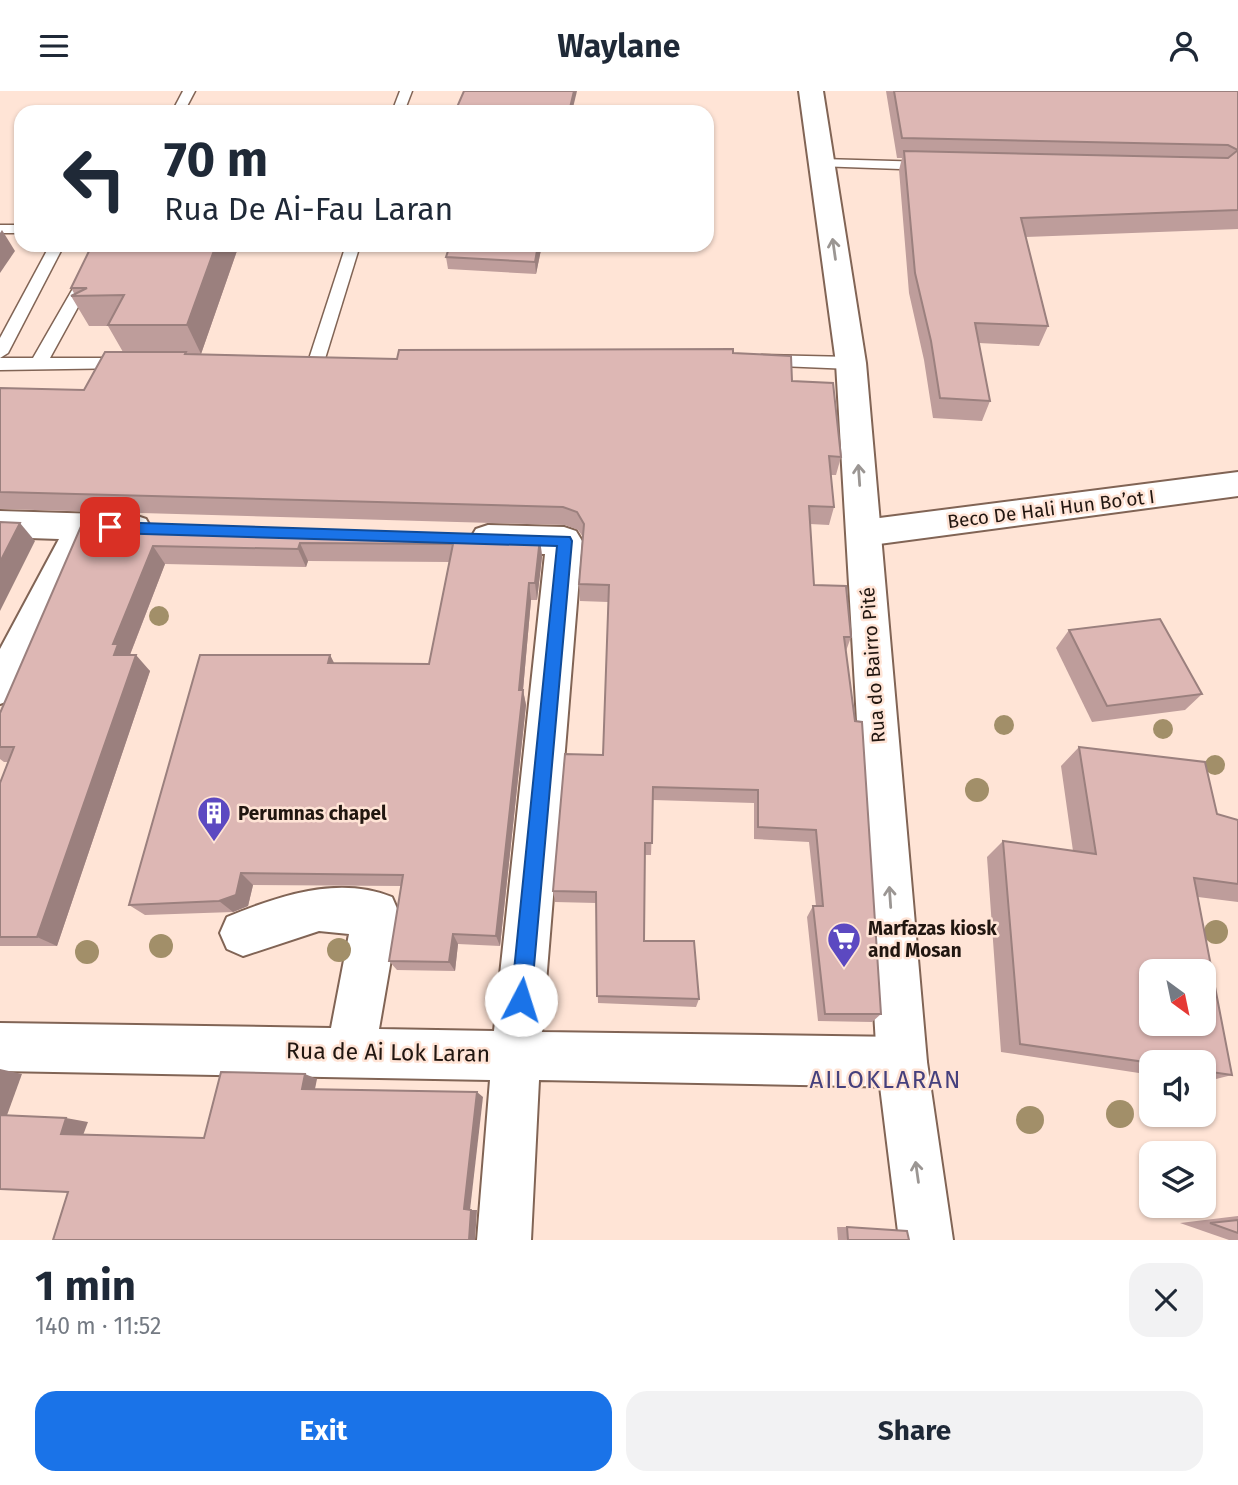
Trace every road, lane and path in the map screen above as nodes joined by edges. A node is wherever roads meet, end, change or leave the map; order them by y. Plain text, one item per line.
1 (811, 91) edge
2 (822, 163) junction
3 (944, 167) edge
4 (53, 252) edge
5 (101, 252) edge
6 (351, 252) edge
7 (0, 353) edge
8 (744, 361) edge
9 (316, 362) edge
10 (851, 363) junction
11 (0, 364) edge
12 (149, 364) edge
13 (38, 365) junction
14 (1238, 484) edge
15 (0, 524) edge
16 (83, 526) junction
17 (165, 529) edge
18 (864, 533) junction
19 (454, 538) edge
20 (0, 687) edge
21 (243, 933) dead end
22 (0, 1047) edge
23 (351, 1052) junction
24 (516, 1053) junction
25 (902, 1062) junction
26 (505, 1240) edge
27 (926, 1240) edge

1 - 2 street, Rua do Bairro Pité
2 - 3 lane
10 -> 2 street, Rua do Bairro Pité
4 - 7 lane
5 - 13 lane
6 - 9 lane
8 - 10 lane
18 -> 10 street, Rua do Bairro Pité
11 - 13 lane
12 - 13 lane
14 - 18 street, Beco De Hali Hun Bo’ot I
15 - 16 street
16 - 17 street
16 - 20 street
25 -> 18 street, Rua do Bairro Pité
19 - 24 street
21 - 23 street
22 - 23 street, Rua de Ai Lok Laran
23 - 24 street, Rua de Ai Lok Laran
24 - 25 street, Rua de Ai Lok Laran
24 - 26 street
27 -> 25 street, Rua do Bairro Pité

